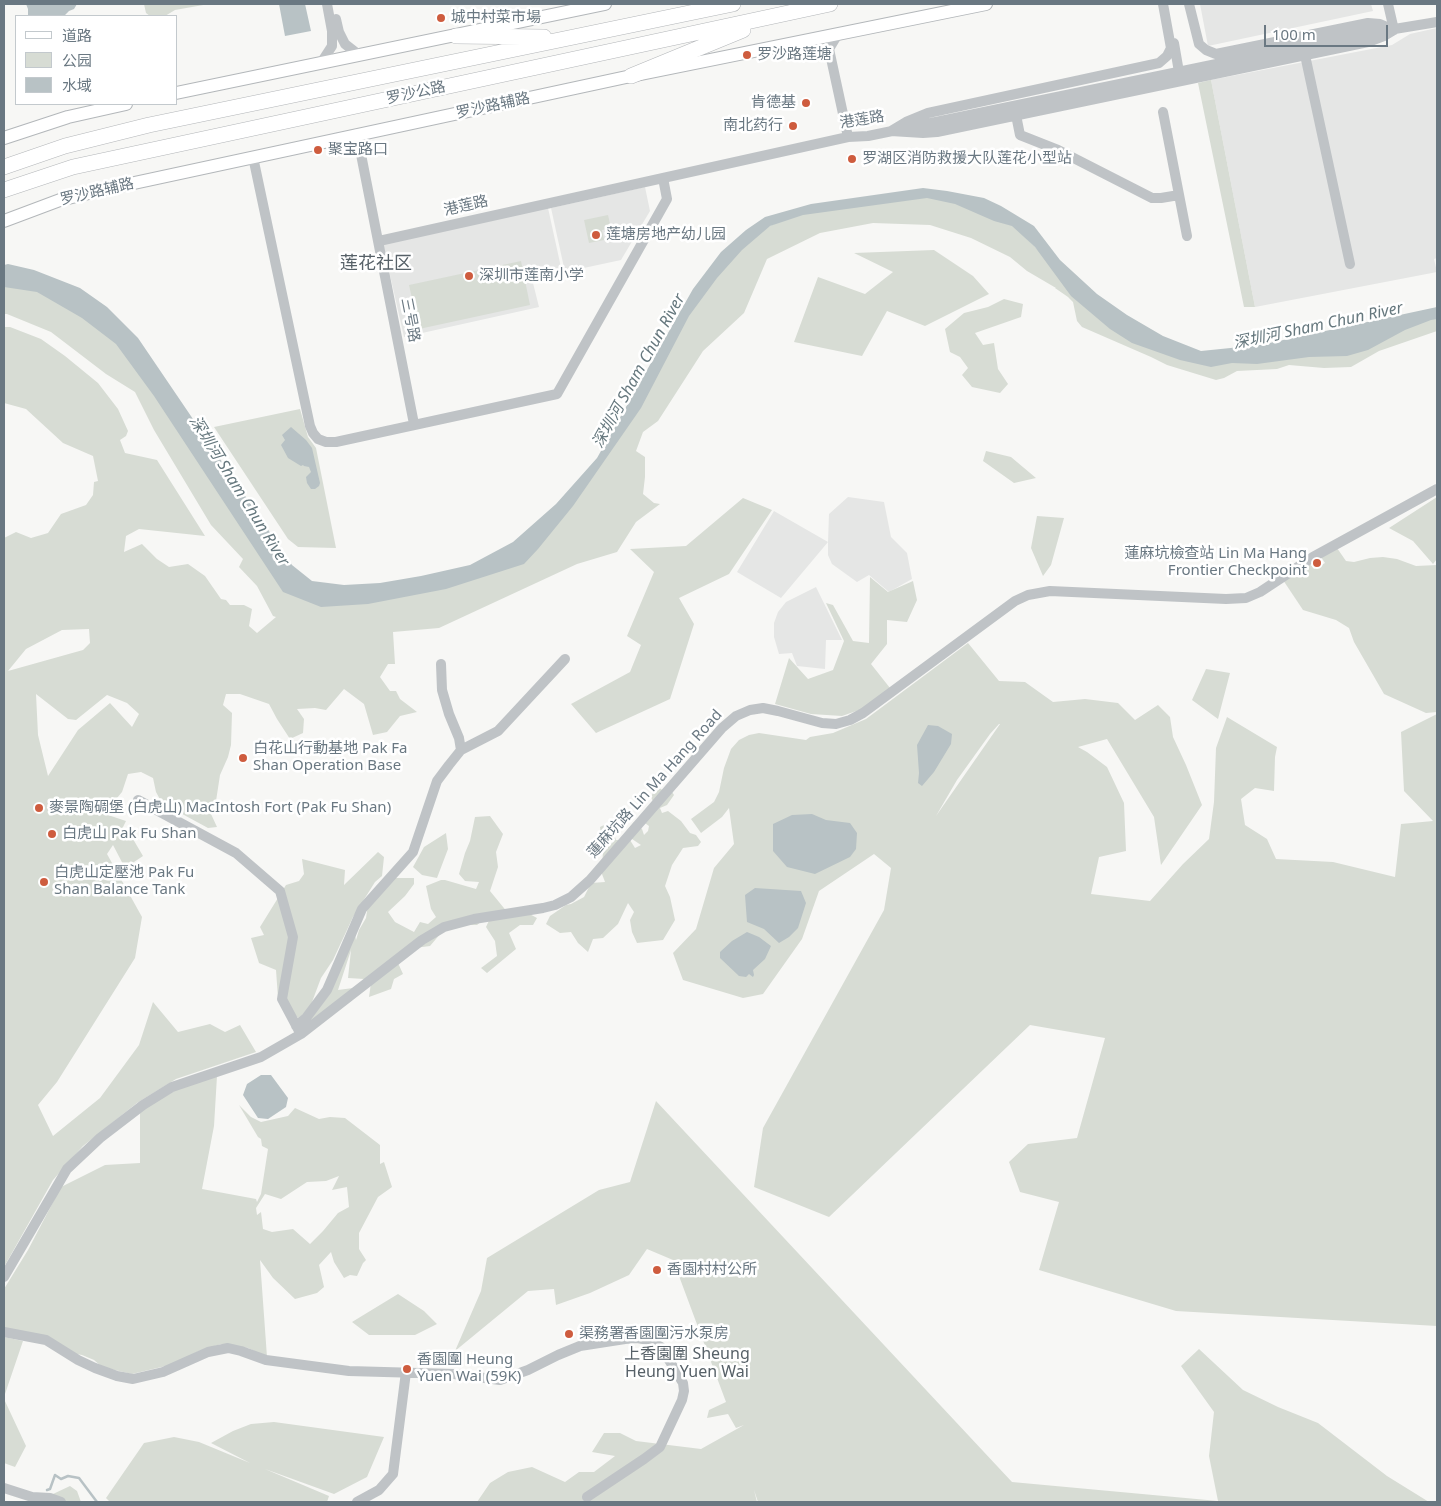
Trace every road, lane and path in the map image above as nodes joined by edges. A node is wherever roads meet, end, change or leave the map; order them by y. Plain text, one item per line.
1 (327, 4) edge
2 (333, 4) edge
3 (605, 4) edge
4 (733, 4) edge
5 (830, 4) edge
6 (986, 4) edge
7 (1164, 4) edge
8 (1189, 4) edge
9 (1388, 4) edge
10 (778, 15) junction
11 (1437, 22) edge
12 (1394, 30) junction
13 (838, 34) junction
14 (456, 36) junction
15 (574, 38) junction
16 (811, 39) junction
17 (829, 49) junction
18 (359, 54) junction
19 (1305, 55) junction
20 (322, 63) junction
21 (1179, 72) junction
22 (631, 76) junction
23 (178, 93) edge
24 (122, 105) edge
25 (1163, 112) dead end
26 (1016, 115) junction
27 (891, 131) junction
28 (357, 134) junction
29 (848, 137) junction
30 (4, 138) edge
31 (253, 157) junction
32 (4, 167) edge
33 (663, 178) junction
34 (4, 190) edge
35 (1179, 194) junction
36 (4, 220) edge
37 (1187, 236) dead end
38 (379, 241) junction
39 (1350, 264) dead end
40 (414, 424) junction
41 (1437, 489) edge
42 (565, 659) dead end
43 (441, 664) dead end
44 (461, 750) junction
45 (138, 800) dead end
46 (299, 1030) junction
47 (4, 1277) edge
48 (4, 1332) edge
49 (406, 1372) junction
50 (4, 1488) edge
51 (587, 1497) dead end
52 (61, 1502) edge
53 (357, 1502) edge

1 - 20 street
2 - 18 street
3 - 14 main road
4 - 15 highway, 罗沙公路
5 - 10 highway, 罗沙公路
6 - 13 main road, 罗沙路辅路
7 - 21 street
7 - 27 street
8 - 12 street
9 - 12 street
10 - 22 highway
10 - 34 highway, 罗沙公路
11 - 12 street
12 - 19 street
12 - 21 street, 港莲路
13 - 16 main road, 罗沙路辅路
13 - 17 street
14 - 15 highway
14 - 18 main road
15 - 32 highway, 罗沙公路
16 - 17 street
16 - 22 main road, 罗沙路辅路
17 - 29 street
18 - 20 main road
19 - 26 street
19 - 39 street
20 - 23 main road
21 - 27 street, 港莲路
22 - 28 main road, 罗沙路辅路
24 - 30 main road
25 - 35 street
26 - 27 street
26 - 35 street
27 - 29 street, 港莲路
28 - 31 main road, 罗沙路辅路
28 - 38 street, 三号路
29 - 33 street, 港莲路
31 - 36 main road, 罗沙路辅路
31 - 40 street
33 - 38 street, 港莲路
33 - 40 street
35 - 37 street
38 - 40 street, 三号路
41 - 46 street, 蓮麻坑路 Lin Ma Hang Road
42 - 44 street
43 - 44 street
44 - 46 street
45 - 46 street
46 - 47 street, 蓮麻坑路 Lin Ma Hang Road
48 - 49 street
49 - 51 street
49 - 53 street
50 - 52 street

